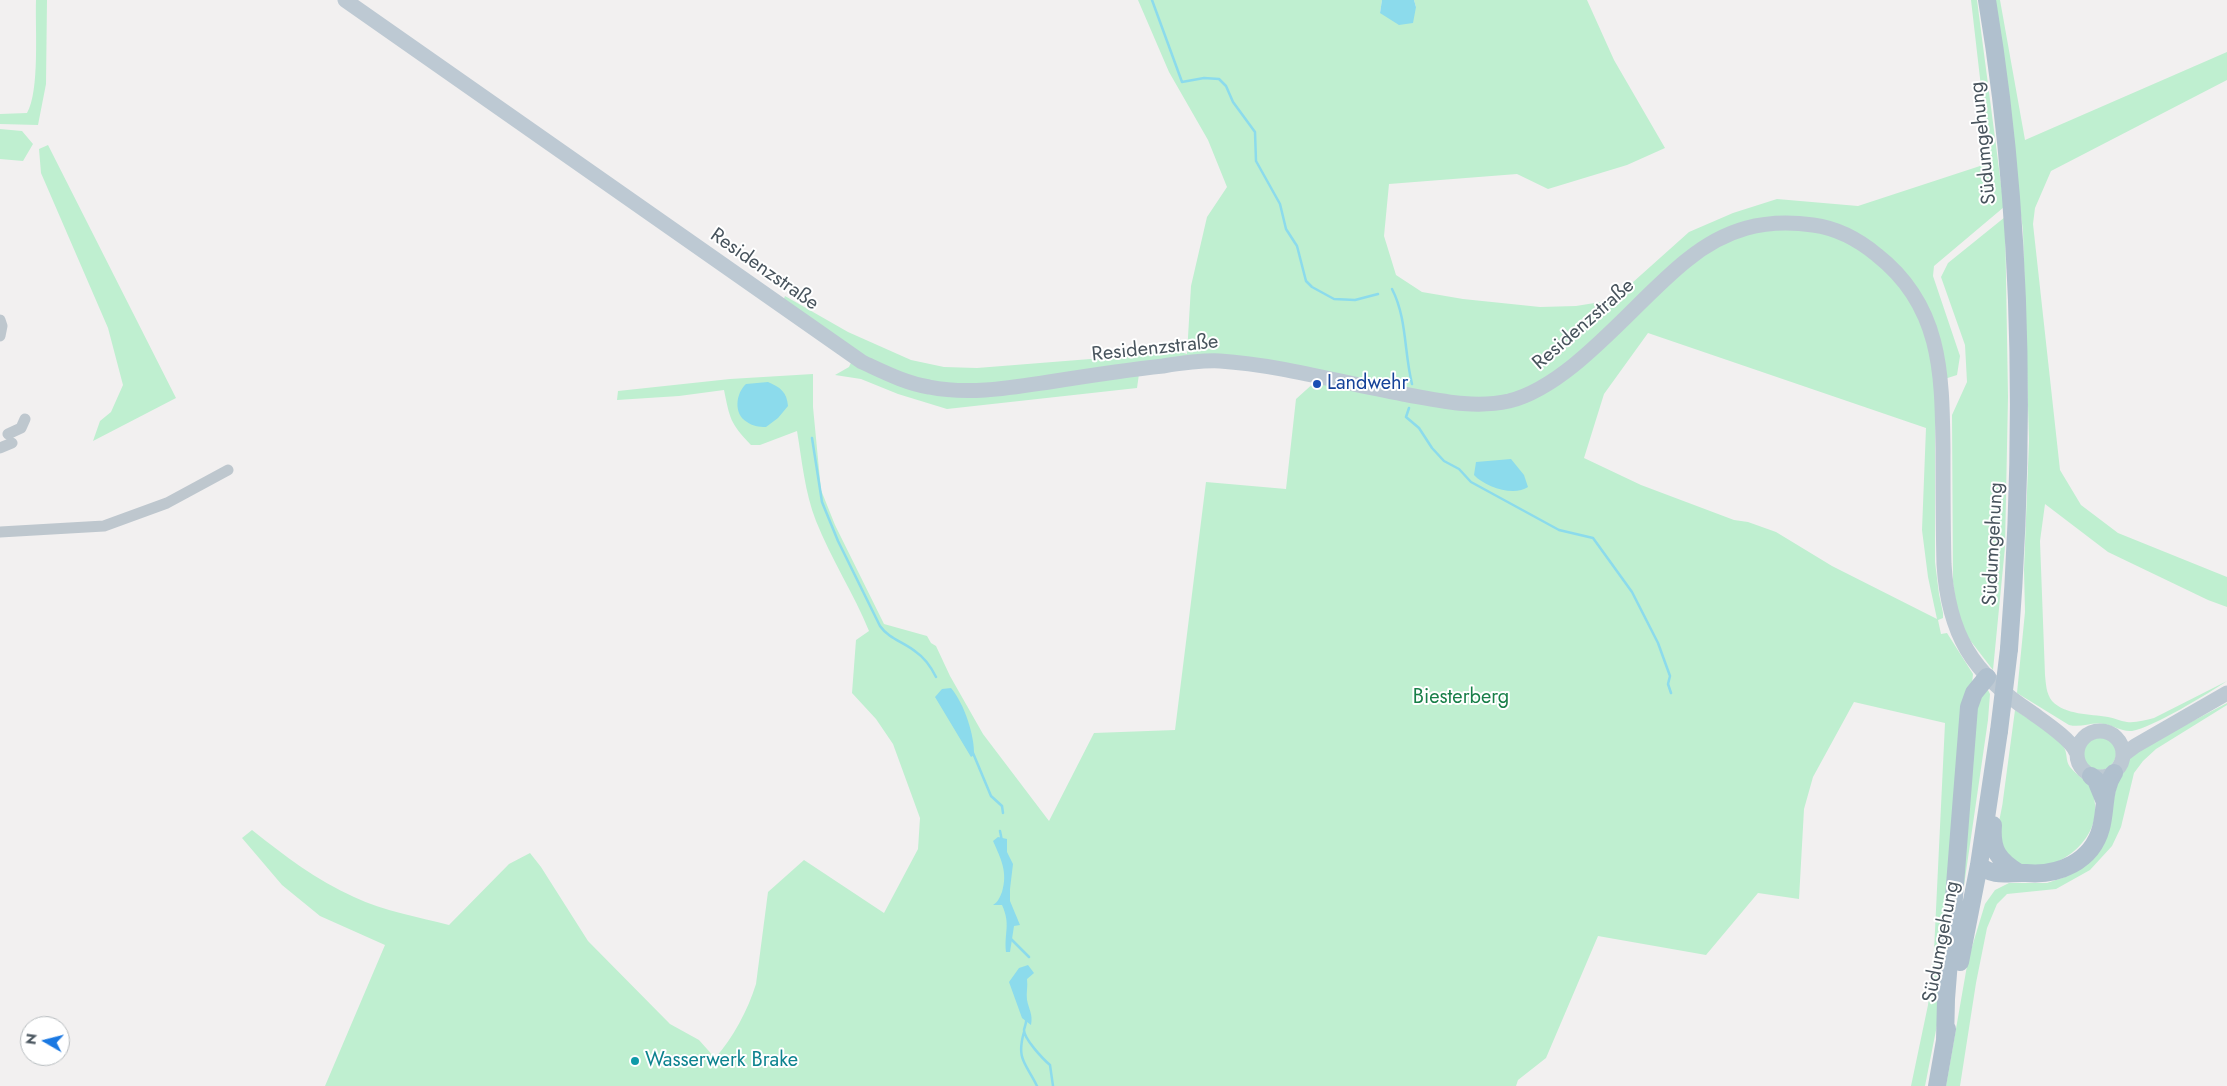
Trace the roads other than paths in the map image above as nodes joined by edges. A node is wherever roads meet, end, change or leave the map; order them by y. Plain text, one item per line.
1 (345, 0) edge
2 (1987, 0) edge
3 (0, 320) edge
4 (0, 336) edge
5 (25, 419) dead end
6 (0, 448) edge
7 (228, 470) dead end
8 (0, 532) edge
9 (1987, 677) junction
10 (2227, 693) edge
11 (2048, 724) junction
12 (2164, 729) junction
13 (2088, 734) junction
14 (2114, 735) junction
15 (2076, 752) junction
16 (2123, 756) junction
17 (2114, 773) junction
18 (2091, 776) junction
19 (1992, 779) junction
20 (2105, 803) junction
21 (1979, 865) junction
22 (2014, 874) junction
23 (1967, 924) junction
24 (1945, 1041) junction
25 (1937, 1086) edge

1 - 9 main road, Residenzstraße
2 - 19 main road, Südumgehung, bridge
3 - 4 street
5 - 6 street
7 - 8 street
9 - 11 main road, Residenzstraße
9 - 24 main road
10 - 12 main road
11 - 13 main road, Residenzstraße
11 - 15 main road, Residenzstraße
12 - 14 main road
12 - 16 main road
13 - 14 main road
13 - 15 main road
14 - 16 main road
15 - 18 main road
16 - 17 main road
17 - 18 main road
17 - 20 main road
18 - 20 main road
19 - 21 main road, Südumgehung
19 - 22 main road
20 - 22 main road
21 - 22 main road
21 - 23 main road, Südumgehung
22 - 23 main road
23 - 24 main road, Südumgehung
24 - 25 main road, Südumgehung

